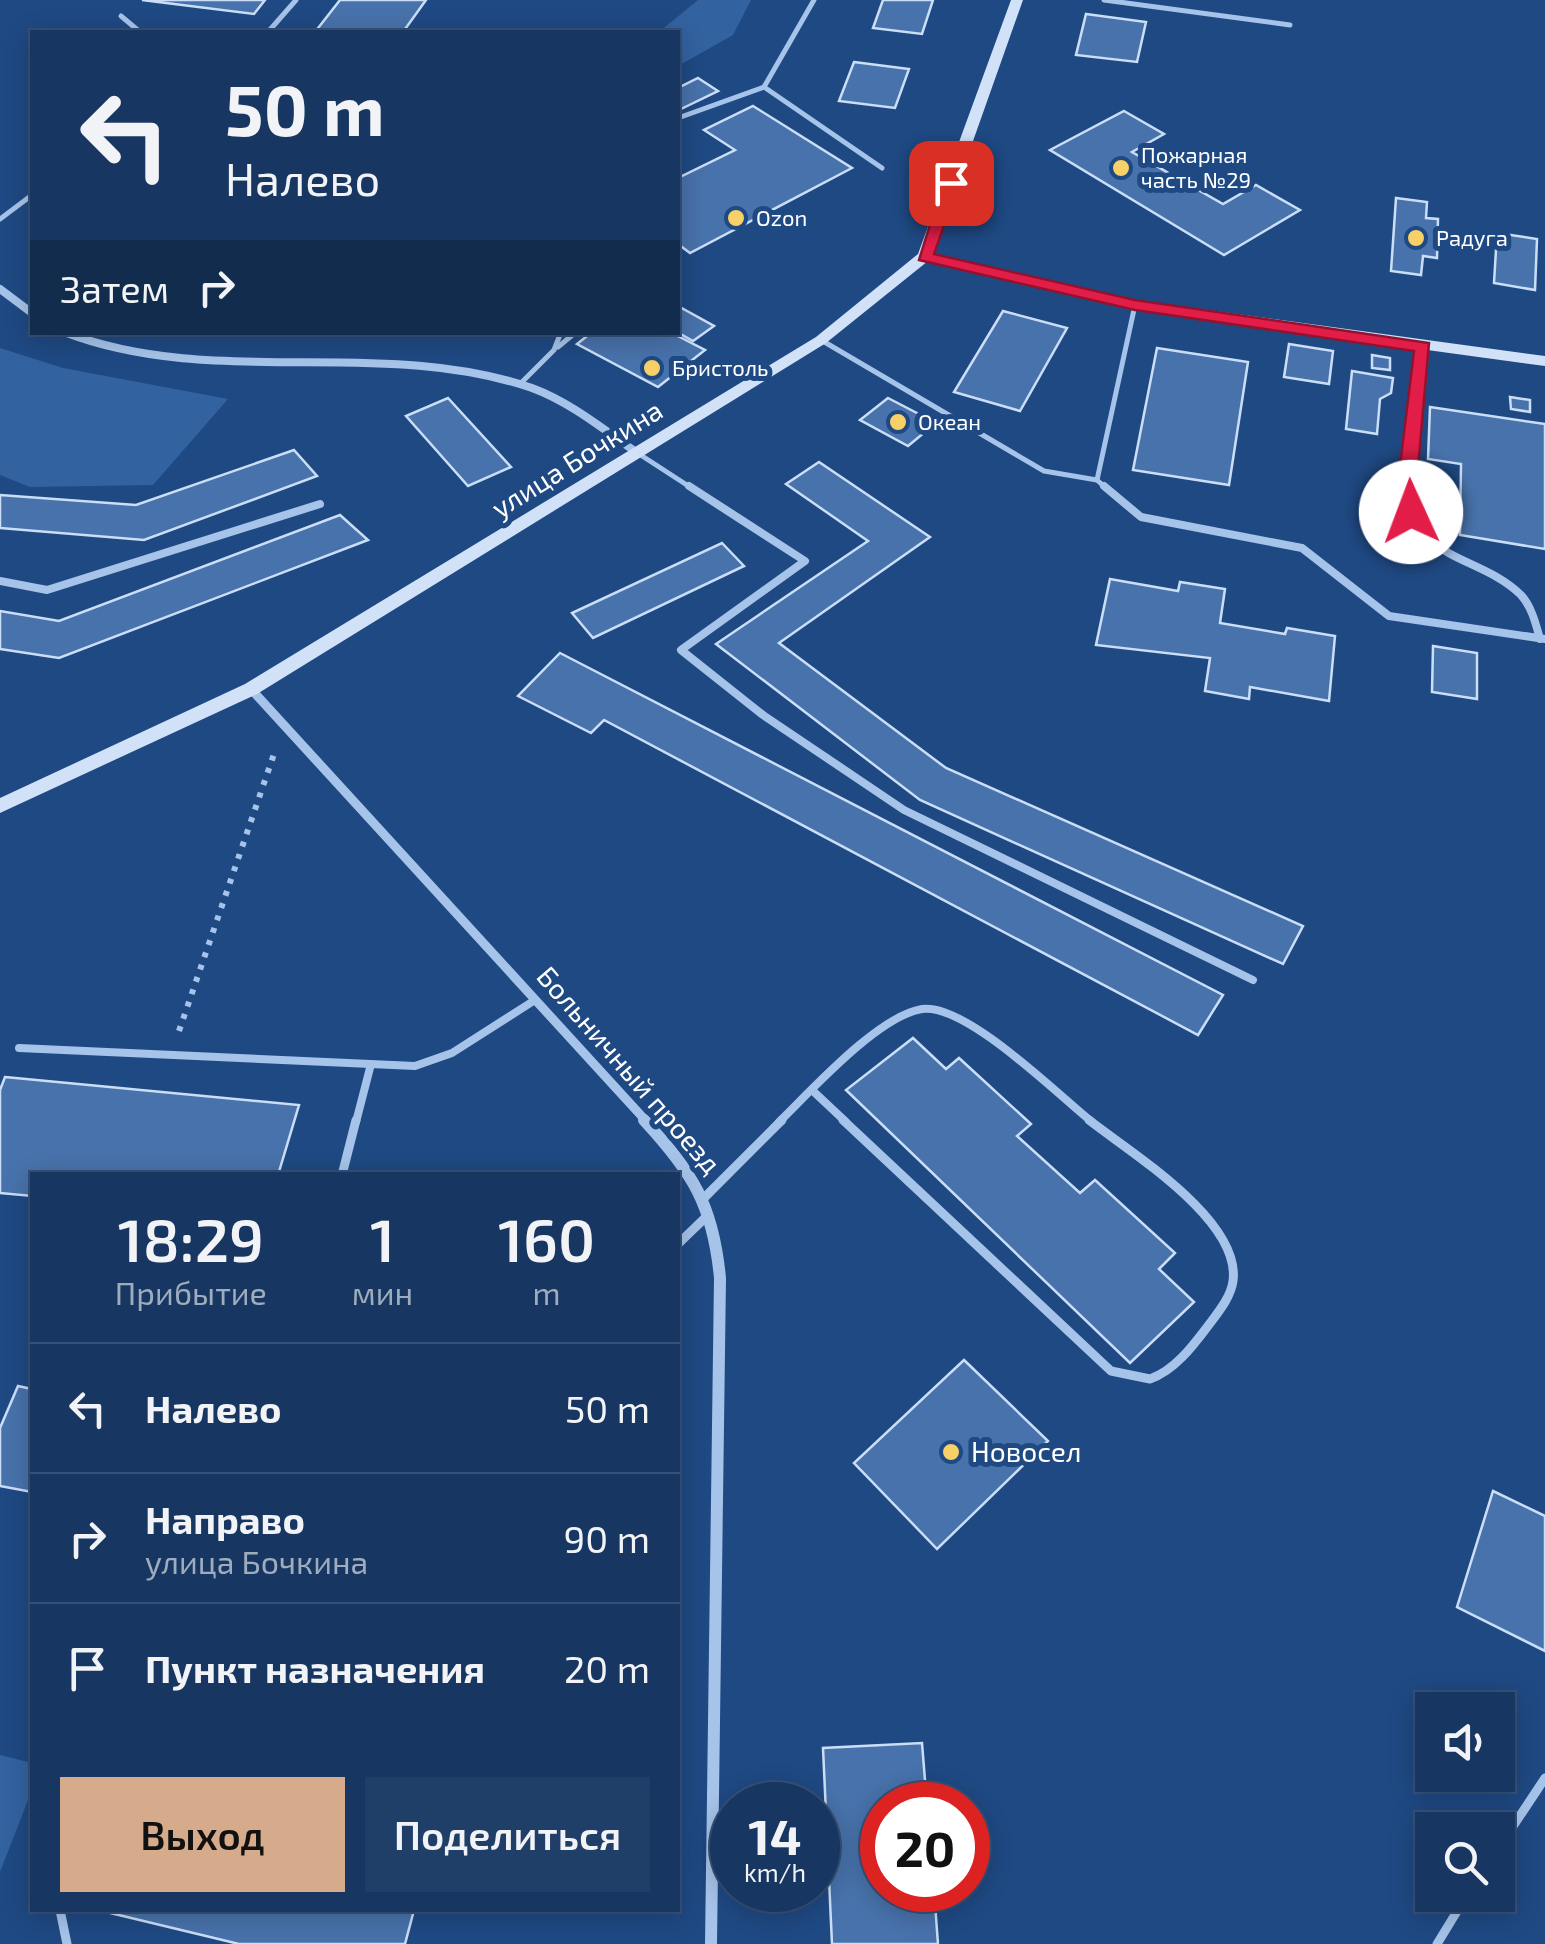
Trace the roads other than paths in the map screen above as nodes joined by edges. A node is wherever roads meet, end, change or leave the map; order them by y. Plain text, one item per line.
1 (296, 0) edge
2 (814, 0) edge
3 (1017, 0) edge
4 (1104, 0) edge
5 (121, 16) dead end
6 (1290, 25) dead end
7 (138, 30) edge
8 (270, 30) edge
9 (764, 87) junction
10 (680, 117) edge
11 (882, 168) dead end
12 (30, 196) edge
13 (0, 219) edge
14 (925, 256) junction
15 (0, 289) edge
16 (1135, 305) junction
17 (30, 311) edge
18 (73, 335) edge
19 (560, 335) edge
20 (572, 335) edge
21 (821, 340) junction
22 (1423, 347) junction
23 (554, 350) junction
24 (1545, 361) edge
25 (520, 384) junction
26 (636, 452) junction
27 (1097, 480) junction
28 (320, 504) dead end
29 (0, 582) edge
30 (1543, 639) edge
31 (251, 689) junction
32 (3, 800) edge
33 (1253, 980) dead end
34 (535, 1000) junction
35 (19, 1048) dead end
36 (371, 1064) junction
37 (814, 1091) junction
38 (343, 1172) edge
39 (706, 1196) junction
40 (712, 1212) junction
41 (680, 1242) edge
42 (1545, 1778) edge
43 (1515, 1823) edge
44 (60, 1912) edge
45 (1457, 1912) edge
46 (67, 1944) edge
47 (711, 1944) edge
48 (1437, 1944) edge

1 - 8 lane
2 - 9 lane
3 - 14 main road
4 - 6 lane
5 - 7 lane
9 - 10 lane
9 - 11 lane
12 - 13 lane
14 - 16 main road
14 - 21 main road, улица Бочкина
15 - 17 street
16 - 22 main road
16 - 27 lane
18 - 25 street
19 - 23 lane
20 - 23 lane
21 - 26 main road, улица Бочкина
21 - 27 lane
22 - 24 main road
22 - 30 lane
23 - 25 lane
25 - 26 street
26 - 31 main road, улица Бочкина
26 - 33 lane
27 - 30 lane
28 - 29 lane
31 - 32 main road, улица Бочкина
31 - 34 street, Больничный проезд
34 - 36 lane
34 - 39 street, Больничный проезд
35 - 36 lane
36 - 38 lane
37 - 37 lane
37 - 39 lane
39 - 40 street, Больничный проезд
40 - 41 lane
40 - 47 street, Больничный проезд
42 - 43 lane
44 - 46 lane
45 - 48 lane

